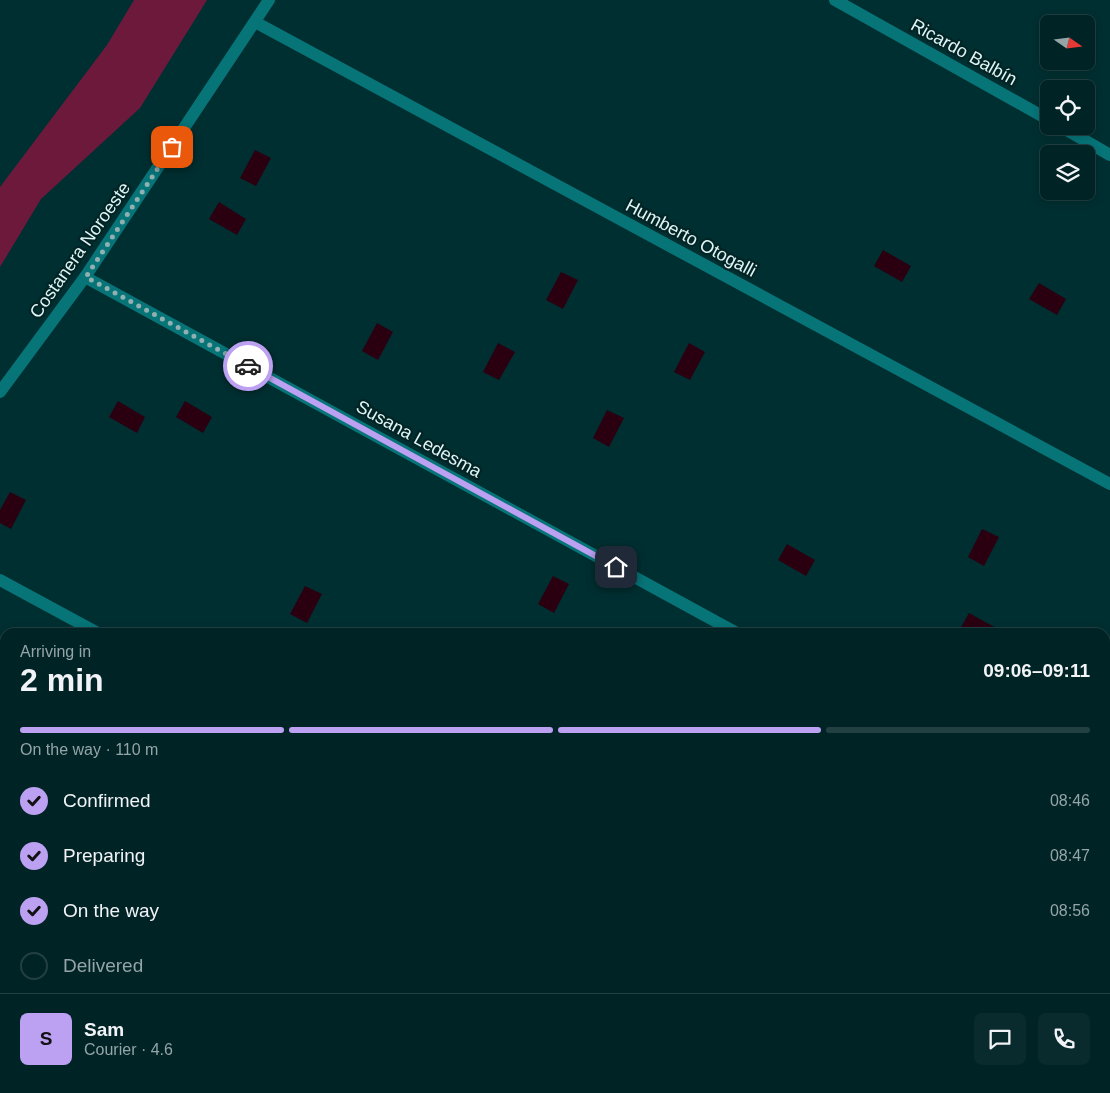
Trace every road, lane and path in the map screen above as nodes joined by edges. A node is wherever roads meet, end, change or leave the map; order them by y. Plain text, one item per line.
1 (269, 0) edge
2 (836, 0) edge
3 (255, 22) junction
4 (1040, 115) edge
5 (1076, 135) edge
6 (1110, 154) edge
7 (86, 277) junction
8 (0, 392) edge
9 (1110, 484) edge
10 (0, 580) edge
11 (89, 628) edge
12 (728, 628) edge

1 - 3 street, Costanera Noroeste
2 - 4 street, Ricardo Balbín
3 - 7 street, Costanera Noroeste
3 - 9 street, Humberto Otogalli
5 - 6 street
7 - 8 street, Costanera Noroeste
7 - 12 street, Susana Ledesma
10 - 11 street

